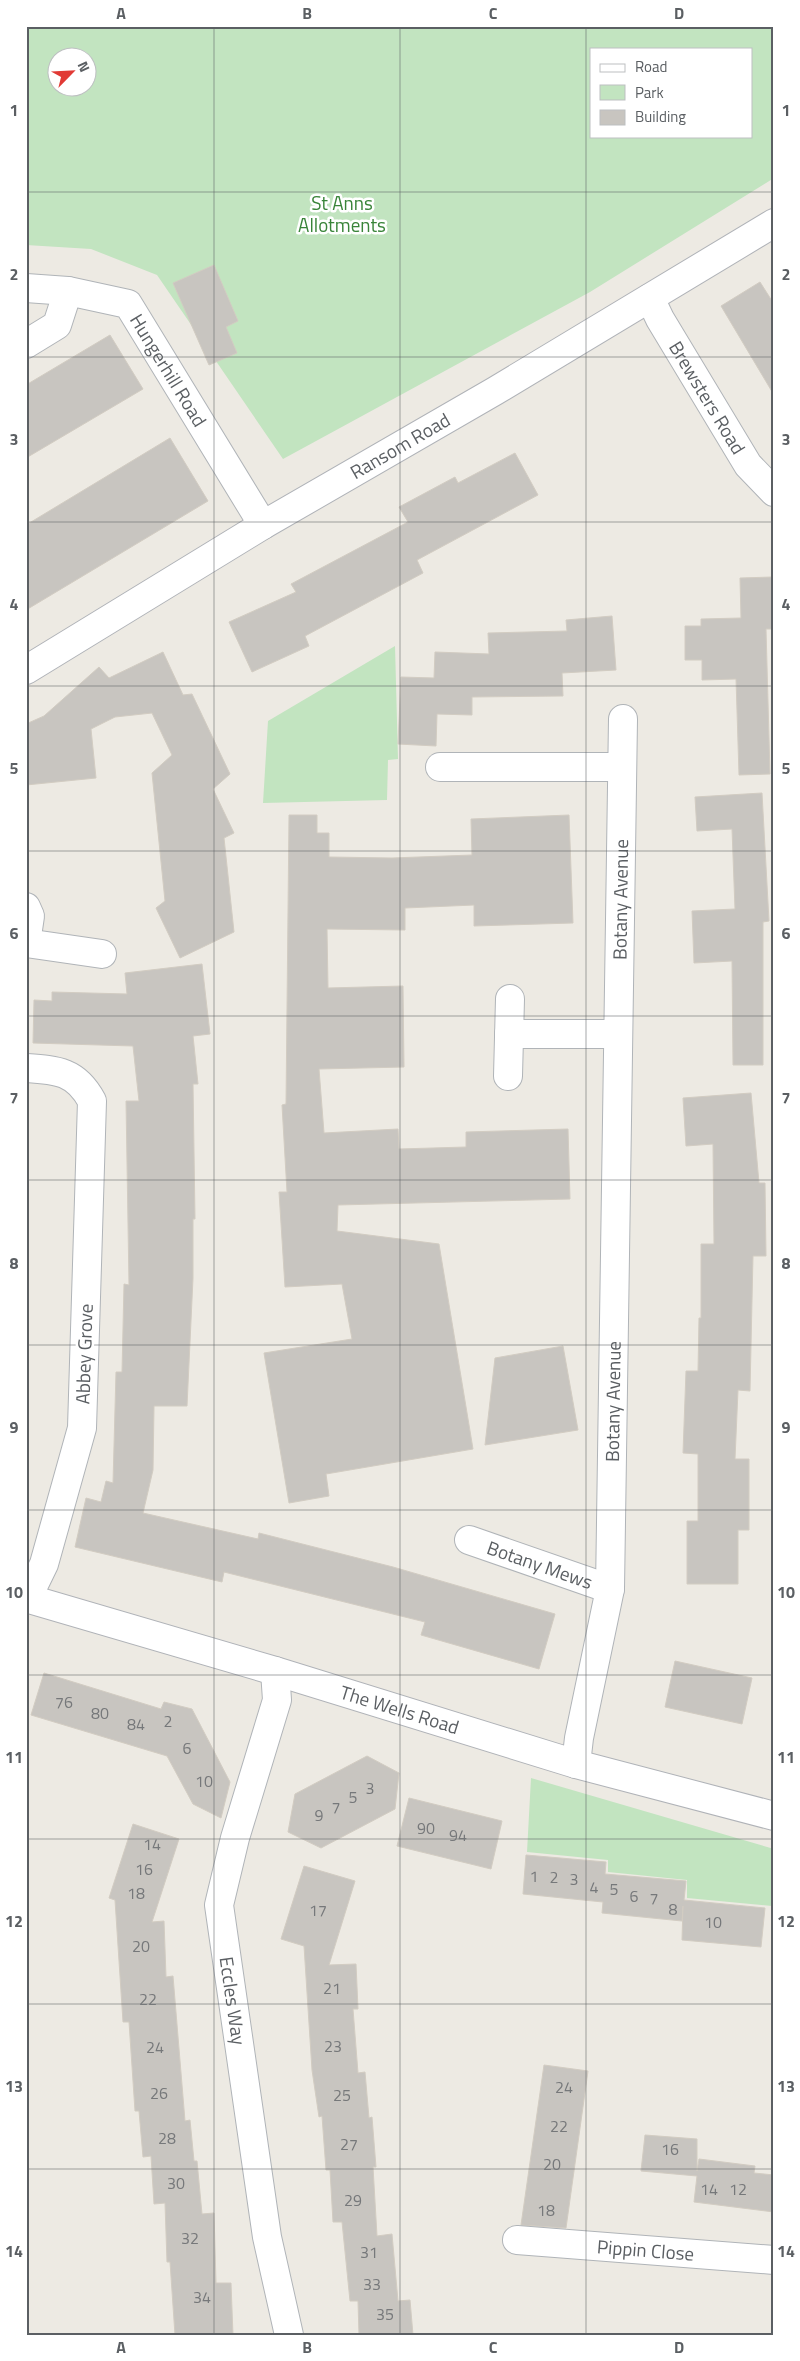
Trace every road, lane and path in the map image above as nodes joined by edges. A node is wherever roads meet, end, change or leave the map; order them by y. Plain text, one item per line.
1 (774, 223) edge
2 (26, 288) edge
3 (68, 290) junction
4 (650, 298) junction
5 (26, 344) edge
6 (774, 492) edge
7 (263, 525) junction
8 (26, 670) edge
9 (623, 718) dead end
10 (440, 767) dead end
11 (621, 768) junction
12 (26, 908) edge
13 (26, 943) edge
14 (102, 954) dead end
15 (510, 999) dead end
16 (509, 1034) junction
17 (618, 1034) junction
18 (26, 1068) edge
19 (508, 1076) dead end
20 (469, 1540) dead end
21 (610, 1589) junction
22 (27, 1599) edge
23 (275, 1670) junction
24 (576, 1764) junction
25 (774, 1816) edge
26 (517, 2240) dead end
27 (774, 2260) edge
28 (289, 2335) edge

1 - 4 street, Ransom Road
2 - 3 street, Hungerhill Road
3 - 5 street
3 - 7 street, Hungerhill Road
4 - 6 street, Brewsters Road
4 - 7 street, Ransom Road
7 - 8 street, Ransom Road
9 - 11 street, Botany Avenue
10 - 11 street
11 - 17 street, Botany Avenue
12 - 13 street
13 - 14 street
15 - 16 street
16 - 17 street
16 - 19 street
17 - 21 street, Botany Avenue
18 - 22 street, Abbey Grove
20 - 21 street, Botany Mews
21 - 24 street, Botany Avenue
22 - 23 street, The Wells Road
23 - 24 street, The Wells Road
23 - 28 street, Eccles Way
24 - 25 street, The Wells Road
26 - 27 street, Pippin Close

